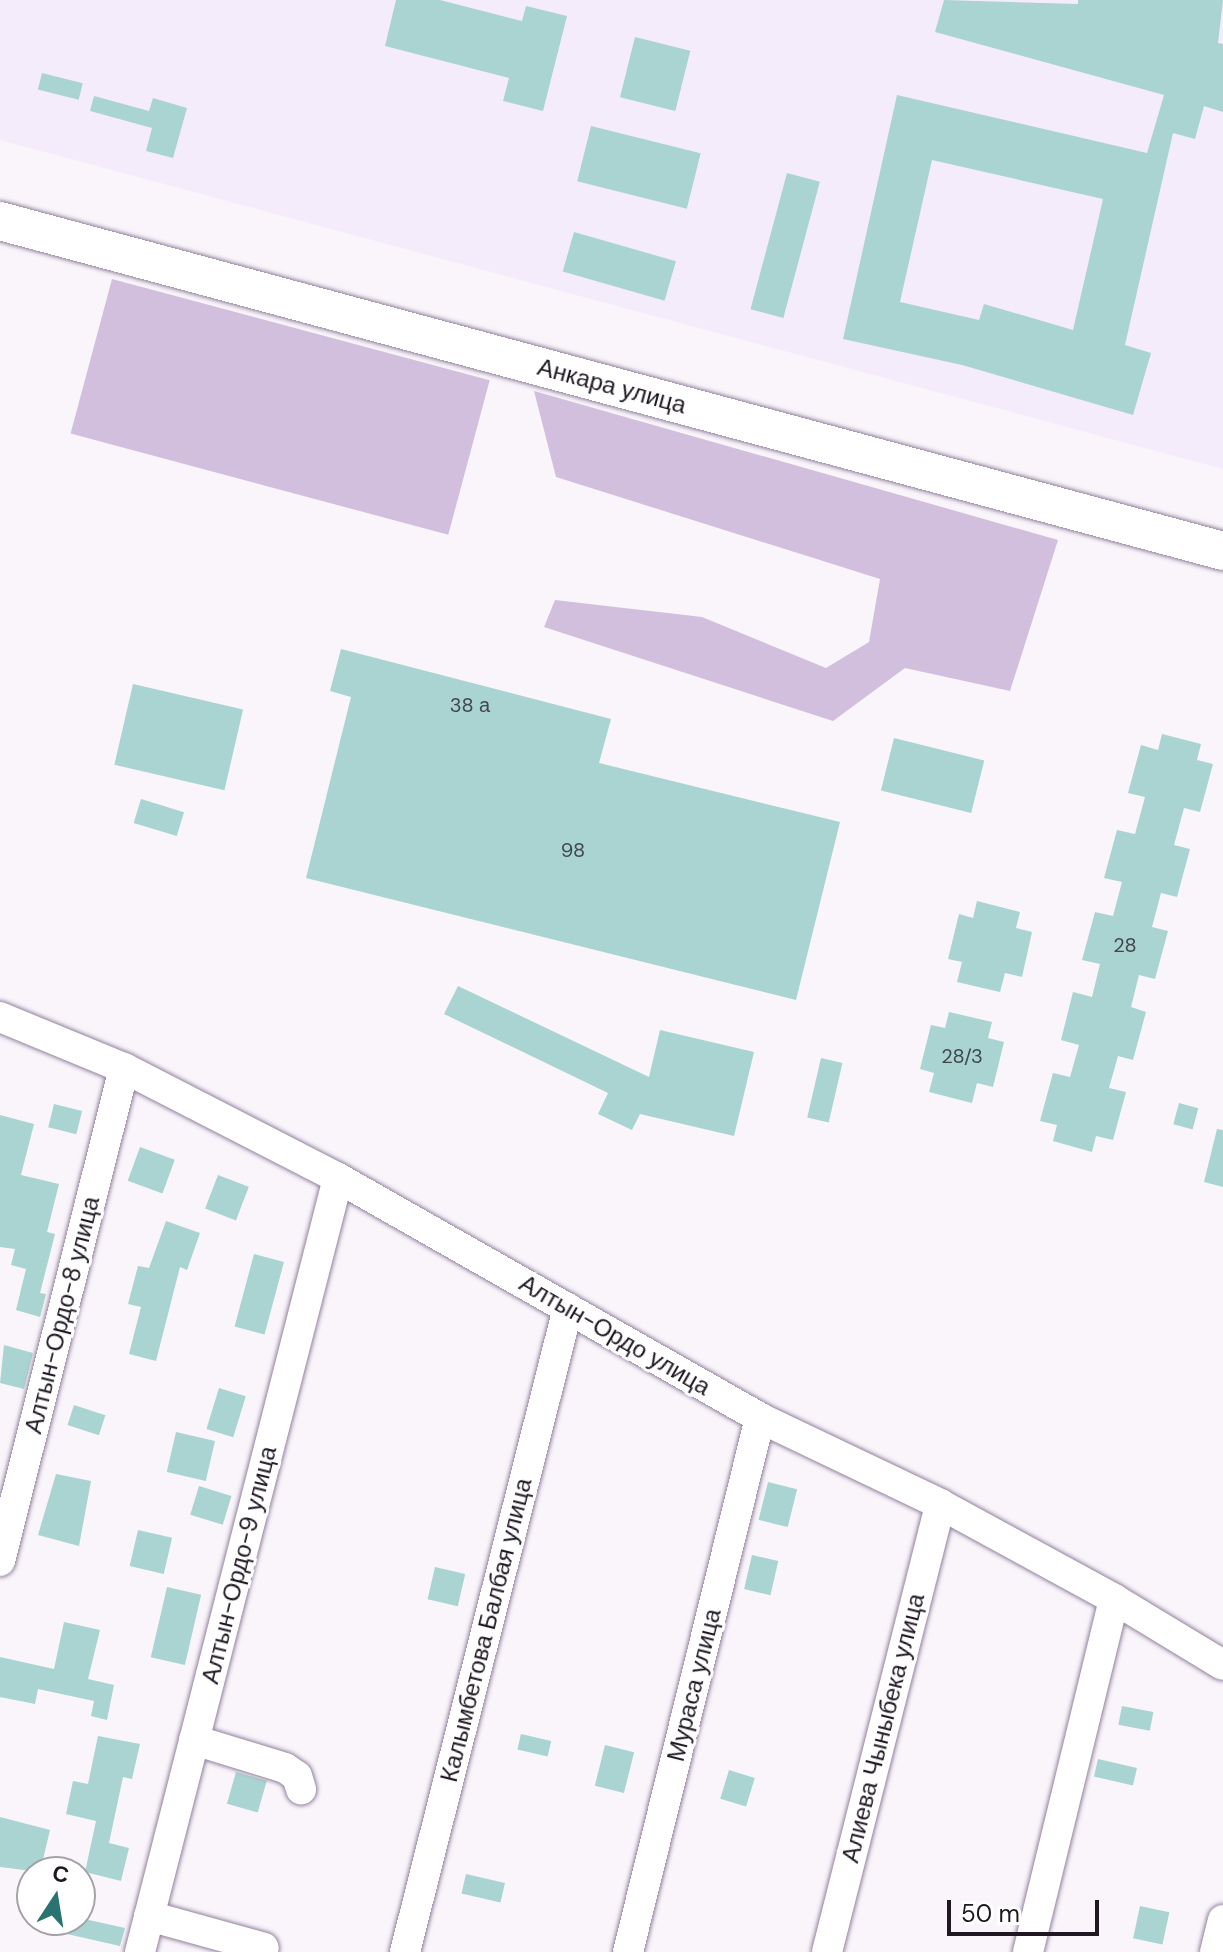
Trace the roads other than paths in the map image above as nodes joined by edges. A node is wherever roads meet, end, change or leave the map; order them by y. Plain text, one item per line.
1 (0, 221) edge
2 (1223, 551) edge
3 (0, 1017) edge
4 (124, 1068) junction
5 (338, 1178) junction
6 (568, 1308) junction
7 (760, 1418) junction
8 (940, 1504) junction
9 (0, 1561) edge
10 (1114, 1599) junction
11 (1223, 1665) edge
12 (194, 1740) junction
13 (301, 1789) dead end
14 (149, 1916) junction
15 (1223, 1920) edge
16 (264, 1948) dead end
17 (140, 1952) edge
18 (405, 1952) edge
19 (628, 1952) edge
20 (827, 1952) edge
21 (1028, 1952) edge
22 (1215, 1952) edge

1 - 2 main road, Анкара улица
3 - 4 street, Алтын-Ордо улица
4 - 5 street, Алтын-Ордо улица
4 - 9 street, Алтын-Ордо-8 улица
5 - 6 street, Алтын-Ордо улица
5 - 12 street, Алтын-Ордо-9 улица
6 - 7 street, Алтын-Ордо улица
6 - 18 street, Калымбетова Балбая улица
7 - 8 street, Алтын-Ордо улица
7 - 19 street, Мураса улица
8 - 10 street, Алтын-Ордо улица
8 - 20 street, Алиева Чыныбека улица
10 - 11 street, Алтын-Ордо улица
10 - 21 street
12 - 13 street
12 - 14 street, Алтын-Ордо-9 улица
14 - 16 street
14 - 17 street, Алтын-Ордо-9 улица
15 - 22 street

